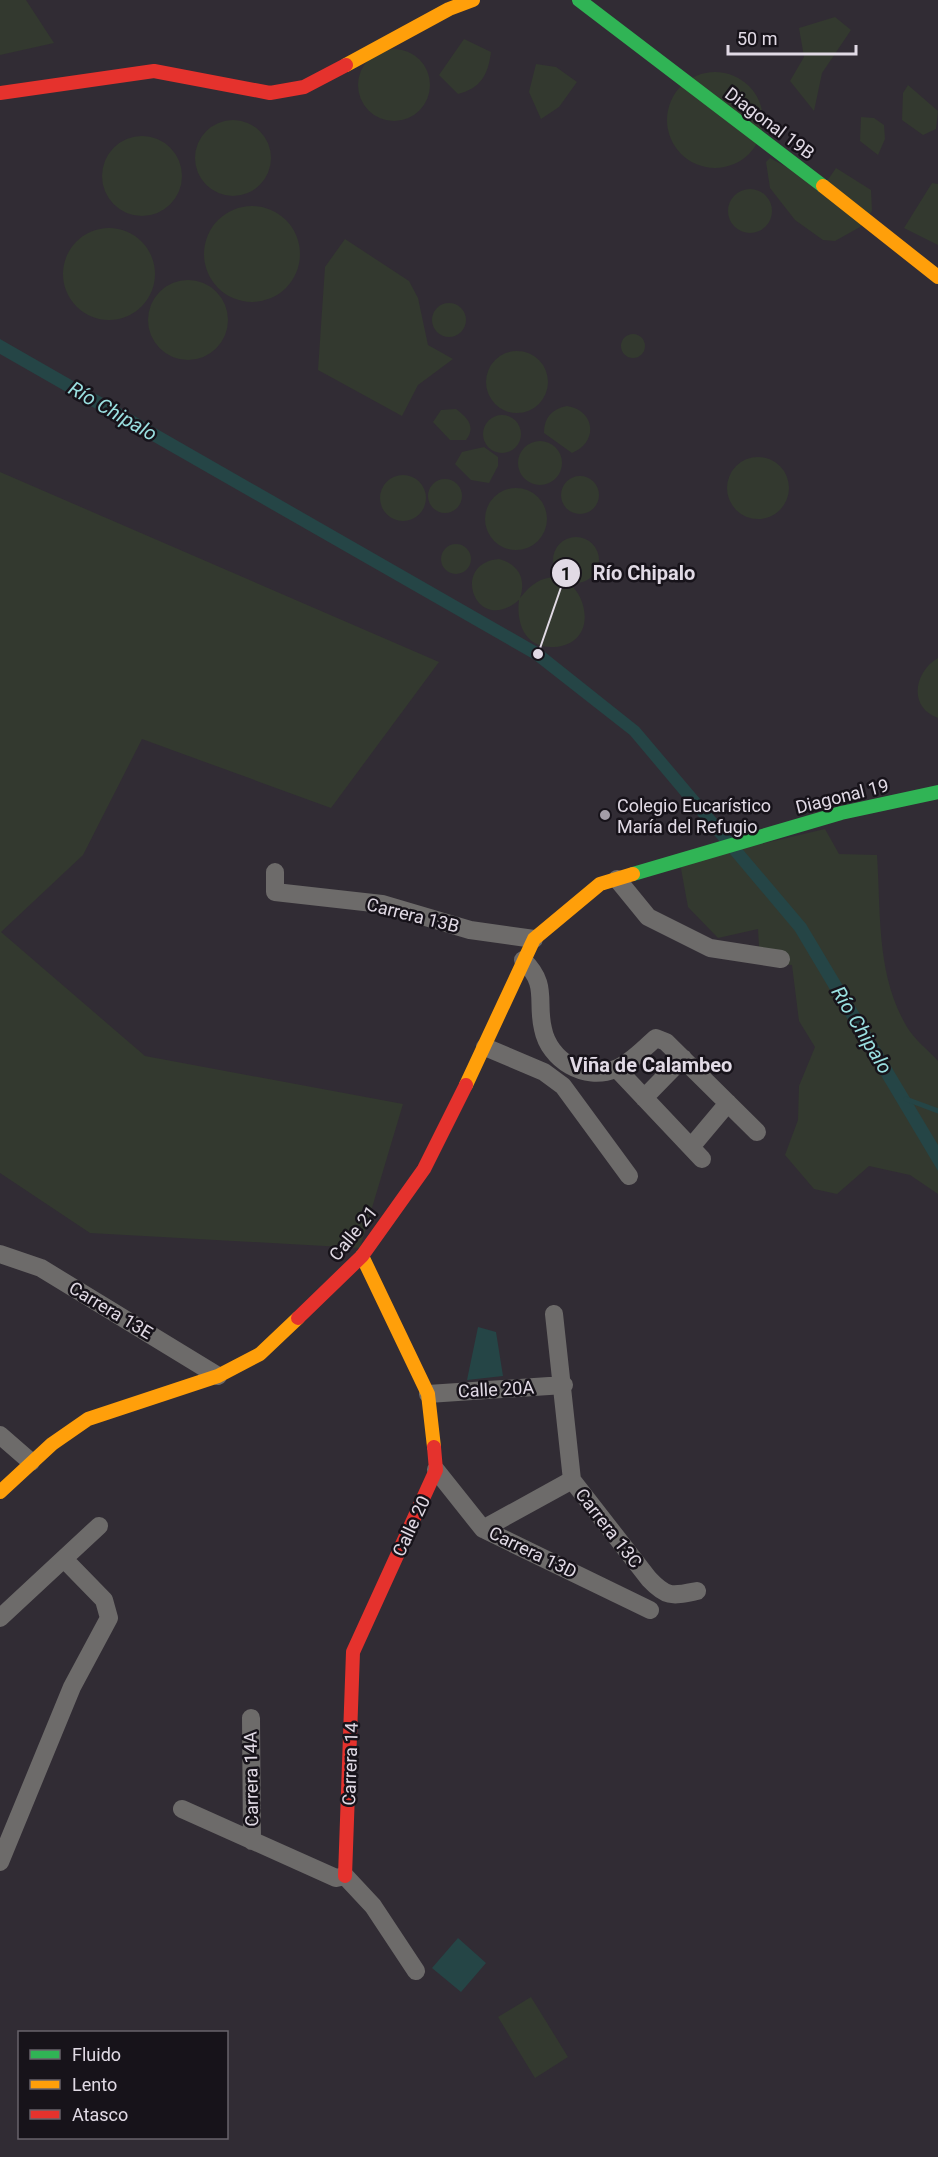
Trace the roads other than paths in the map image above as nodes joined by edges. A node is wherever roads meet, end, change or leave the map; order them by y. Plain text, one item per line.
1 (473, 0) edge
2 (579, 0) edge
3 (0, 93) edge
4 (938, 277) edge
5 (938, 792) edge
6 (275, 872) dead end
7 (617, 879) junction
8 (534, 939) junction
9 (781, 959) dead end
10 (523, 960) junction
11 (485, 1047) junction
12 (683, 1058) junction
13 (617, 1069) junction
14 (644, 1098) junction
15 (728, 1103) junction
16 (757, 1132) dead end
17 (629, 1176) dead end
18 (0, 1254) edge
19 (362, 1256) junction
20 (554, 1314) dead end
21 (218, 1376) junction
22 (564, 1385) junction
23 (428, 1394) junction
24 (0, 1435) edge
25 (31, 1462) junction
26 (436, 1470) junction
27 (572, 1480) junction
28 (0, 1492) edge
29 (99, 1526) dead end
30 (483, 1529) junction
31 (65, 1560) junction
32 (698, 1592) dead end
33 (650, 1610) dead end
34 (0, 1618) edge
35 (353, 1652) joint
36 (251, 1718) dead end
37 (182, 1809) dead end
38 (252, 1841) junction
39 (0, 1862) edge
40 (345, 1876) junction
41 (416, 1971) dead end

1 - 3 street
2 - 4 street, Diagonal 19B
5 - 7 street, Diagonal 19
6 - 8 street, Carrera 13B
7 - 8 street, Calle 21
7 - 9 street
8 - 10 street, Calle 21
10 - 11 street, Calle 21
10 - 13 street
11 - 17 street
11 - 19 street, Calle 21
12 - 13 street
12 - 14 street
12 - 15 street
13 - 14 street
14 - 15 street
15 - 16 street
18 - 21 street, Carrera 13E
19 - 21 street, Calle 21
19 - 23 street
20 - 22 street, Carrera 13C
21 - 25 street, Calle 21
22 - 23 street, Calle 20A
22 - 27 street, Carrera 13C
23 - 26 street
24 - 25 street
25 - 28 street, Calle 21
26 - 30 street, Carrera 13D
26 - 35 street, Calle 20
27 - 30 street
27 - 32 street, Carrera 13C
29 - 31 street
30 - 33 street, Carrera 13D
31 - 34 street
31 - 39 street
35 - 40 street, Carrera 14
36 - 38 street, Carrera 14A
37 - 38 street
38 - 40 street
40 - 41 street

